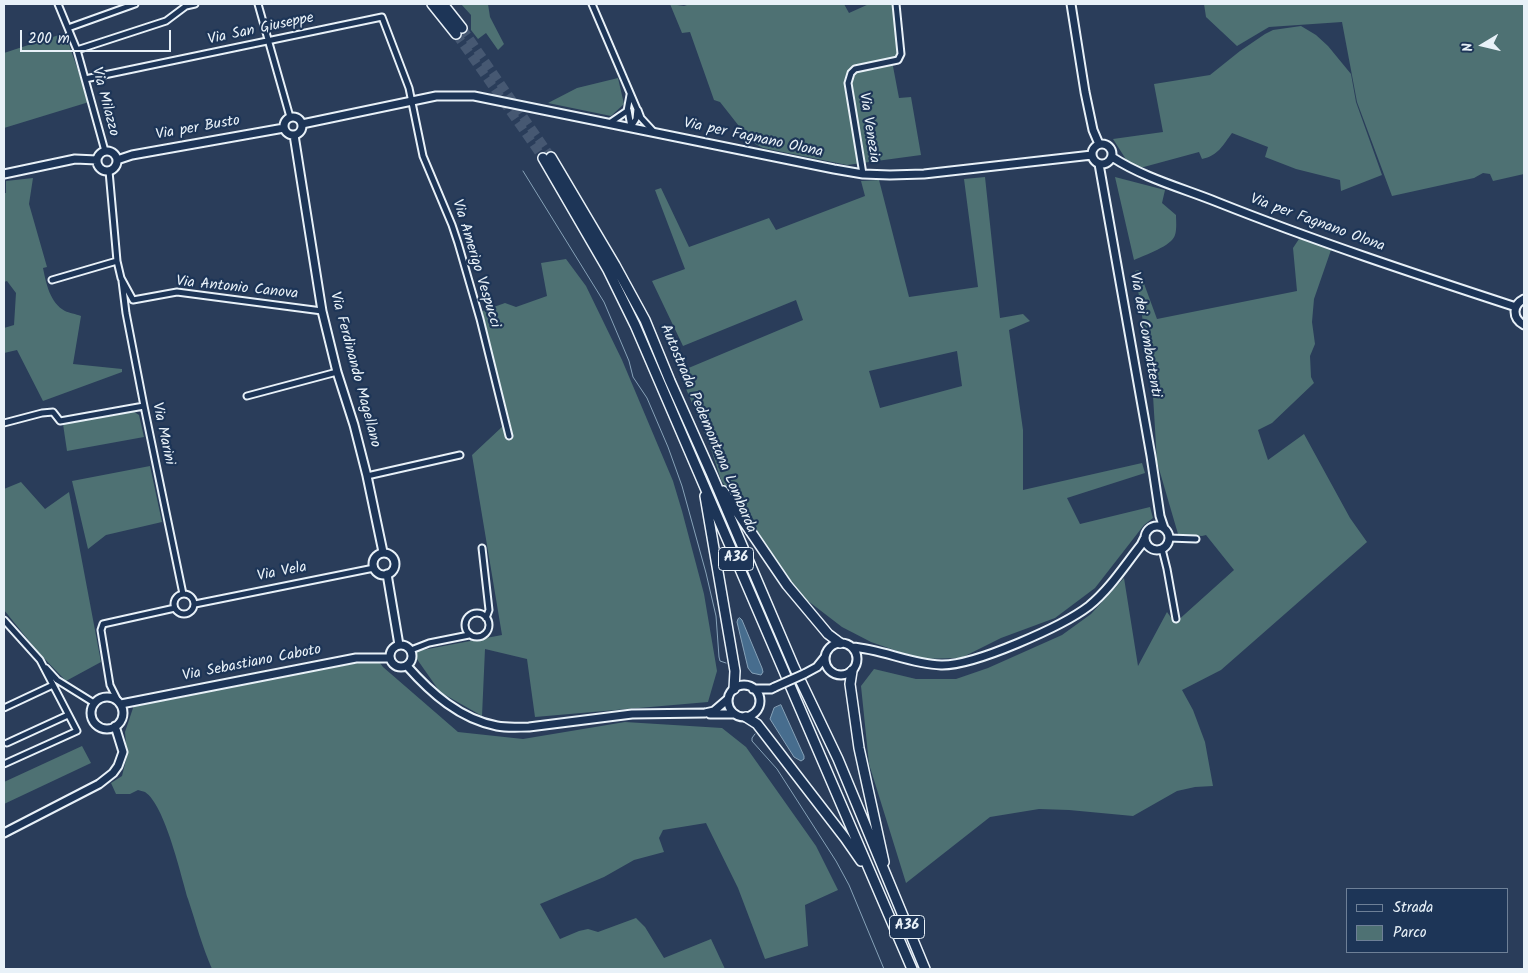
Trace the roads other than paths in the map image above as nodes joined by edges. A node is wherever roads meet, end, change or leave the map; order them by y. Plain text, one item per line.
1 (58, 4) edge
2 (136, 4) edge
3 (195, 4) edge
4 (258, 4) edge
5 (432, 4) edge
6 (443, 4) edge
7 (592, 4) edge
8 (896, 4) edge
9 (1071, 4) edge
10 (185, 5) edge
11 (68, 28) junction
12 (268, 42) junction
13 (77, 50) junction
14 (85, 79) junction
15 (629, 92) junction
16 (411, 102) junction
17 (637, 109) junction
18 (628, 110) junction
19 (290, 117) junction
20 (611, 122) junction
21 (302, 124) junction
22 (631, 127) junction
23 (284, 128) junction
24 (654, 132) junction
25 (294, 135) junction
26 (1099, 144) junction
27 (105, 152) junction
28 (1092, 155) junction
29 (1112, 157) junction
30 (97, 160) junction
31 (116, 160) junction
32 (1099, 164) junction
33 (109, 170) junction
34 (4, 174) edge
35 (863, 174) junction
36 (117, 261) junction
37 (121, 278) junction
38 (52, 280) dead end
39 (1524, 299) edge
40 (1516, 307) junction
41 (322, 311) junction
42 (1524, 324) edge
43 (337, 372) junction
44 (247, 396) dead end
45 (144, 406) junction
46 (4, 423) edge
47 (508, 436) dead end
48 (460, 455) dead end
49 (712, 475) junction
50 (368, 476) junction
51 (702, 481) junction
52 (1159, 511) junction
53 (1153, 526) junction
54 (1164, 528) junction
55 (1169, 538) junction
56 (1144, 539) junction
57 (1196, 539) dead end
58 (482, 548) dead end
59 (1151, 549) junction
60 (1162, 549) junction
61 (383, 552) junction
62 (1135, 554) junction
63 (374, 568) junction
64 (387, 574) junction
65 (183, 594) junction
66 (195, 604) junction
67 (175, 608) junction
68 (486, 618) junction
69 (1176, 619) dead end
70 (4, 620) edge
71 (469, 634) junction
72 (840, 643) junction
73 (399, 645) junction
74 (852, 646) junction
75 (411, 650) junction
76 (878, 650) junction
77 (826, 657) junction
78 (390, 658) junction
79 (858, 659) junction
80 (40, 660) junction
81 (407, 666) junction
82 (831, 671) junction
83 (852, 671) junction
84 (808, 673) junction
85 (54, 685) junction
86 (773, 688) junction
87 (734, 689) junction
88 (753, 689) junction
89 (728, 699) junction
90 (119, 702) junction
91 (94, 703) junction
92 (760, 703) junction
93 (4, 708) edge
94 (705, 713) junction
95 (734, 714) junction
96 (68, 715) junction
97 (746, 717) junction
98 (116, 726) junction
99 (7, 743) dead end
100 (4, 764) edge
101 (4, 833) edge
102 (873, 880) junction
103 (889, 884) junction
104 (912, 969) edge
105 (925, 969) edge

1 - 11 street, Via Milazzo
2 - 11 street
3 - 10 street
4 - 12 street
5 - 6 highway
7 - 15 street
8 - 35 street, Via Venezia
9 - 26 street
10 - 13 street
11 - 13 street, Via Milazzo
12 - 14 street, Via San Giuseppe
12 - 16 street, Via San Giuseppe
12 - 19 street
13 - 14 street, Via Milazzo
14 - 27 street, Via Milazzo
15 - 17 street
15 - 18 street
16 - 20 street, Via per Fagnano Olona
16 - 21 street
16 - 47 street, Via Amerigo Vespucci
17 - 22 street
17 - 24 street
18 - 20 street
18 - 22 street
19 - 21 street
19 - 23 street
20 - 22 street, Via per Fagnano Olona
21 - 25 street
22 - 24 street, Via per Fagnano Olona
23 - 25 street
23 - 31 street, Via per Busto
24 - 35 street, Via per Fagnano Olona
25 - 41 street, Via Ferdinando Magellano
26 - 28 street
26 - 29 street, Via per Fagnano Olona
27 - 30 street
27 - 31 street
28 - 32 street
28 - 35 street, Via per Fagnano Olona
29 - 32 street
29 - 40 street, Via per Fagnano Olona
30 - 33 street
30 - 34 street
31 - 33 street
32 - 52 street, Via dei Combattenti
33 - 36 street, Via Antonio Canova
36 - 37 street, Via Antonio Canova
36 - 38 street
37 - 41 street, Via Antonio Canova
37 - 45 street, Via Marini
39 - 40 street
40 - 42 street
41 - 43 street, Via Ferdinando Magellano
43 - 44 street
43 - 50 street, Via Ferdinando Magellano
45 - 46 street
45 - 65 street, Via Marini
48 - 50 street
49 - 51 highway, Autostrada Pedemontana Lombarda / A36
49 - 72 highway
49 - 103 highway, Autostrada Pedemontana Lombarda / A36
50 - 61 street, Via Ferdinando Magellano
51 - 87 highway
51 - 102 highway, Autostrada Pedemontana Lombarda / A36
52 - 53 street
52 - 54 street, Via dei Combattenti
53 - 54 street
53 - 56 street
54 - 55 street, Via dei Combattenti
55 - 57 street
55 - 60 street
56 - 59 street
56 - 62 street
58 - 68 street
59 - 60 street
59 - 62 street
60 - 69 street
61 - 63 street
61 - 64 street, Via Ferdinando Magellano
62 - 76 street
63 - 64 street
63 - 66 street, Via Vela
64 - 73 street, Via Ferdinando Magellano
65 - 66 street
65 - 67 street
66 - 67 street, Via Vela
67 - 90 street, Via Vela
68 - 71 street
68 - 71 street
70 - 80 street
71 - 75 street
72 - 74 street
72 - 77 street
73 - 75 street
73 - 78 street
74 - 76 street
74 - 79 street
75 - 81 street
76 - 79 street
77 - 82 street
77 - 84 street
78 - 81 street, Via Sebastiano Caboto
78 - 90 street, Via Sebastiano Caboto
79 - 83 street
80 - 85 street
80 - 91 street
81 - 94 street
82 - 83 street
82 - 84 street
83 - 103 highway
84 - 86 street, bridge
85 - 93 street
85 - 96 street
86 - 88 street
86 - 92 street
87 - 88 street
87 - 89 street
88 - 92 street
89 - 94 street
89 - 95 street
90 - 91 street
90 - 98 street
91 - 98 street
92 - 97 street
94 - 95 street
95 - 97 street
96 - 99 street
96 - 100 street
97 - 102 highway
98 - 101 street
102 - 104 highway, Autostrada Pedemontana Lombarda / A36
103 - 105 highway, Autostrada Pedemontana Lombarda / A36

